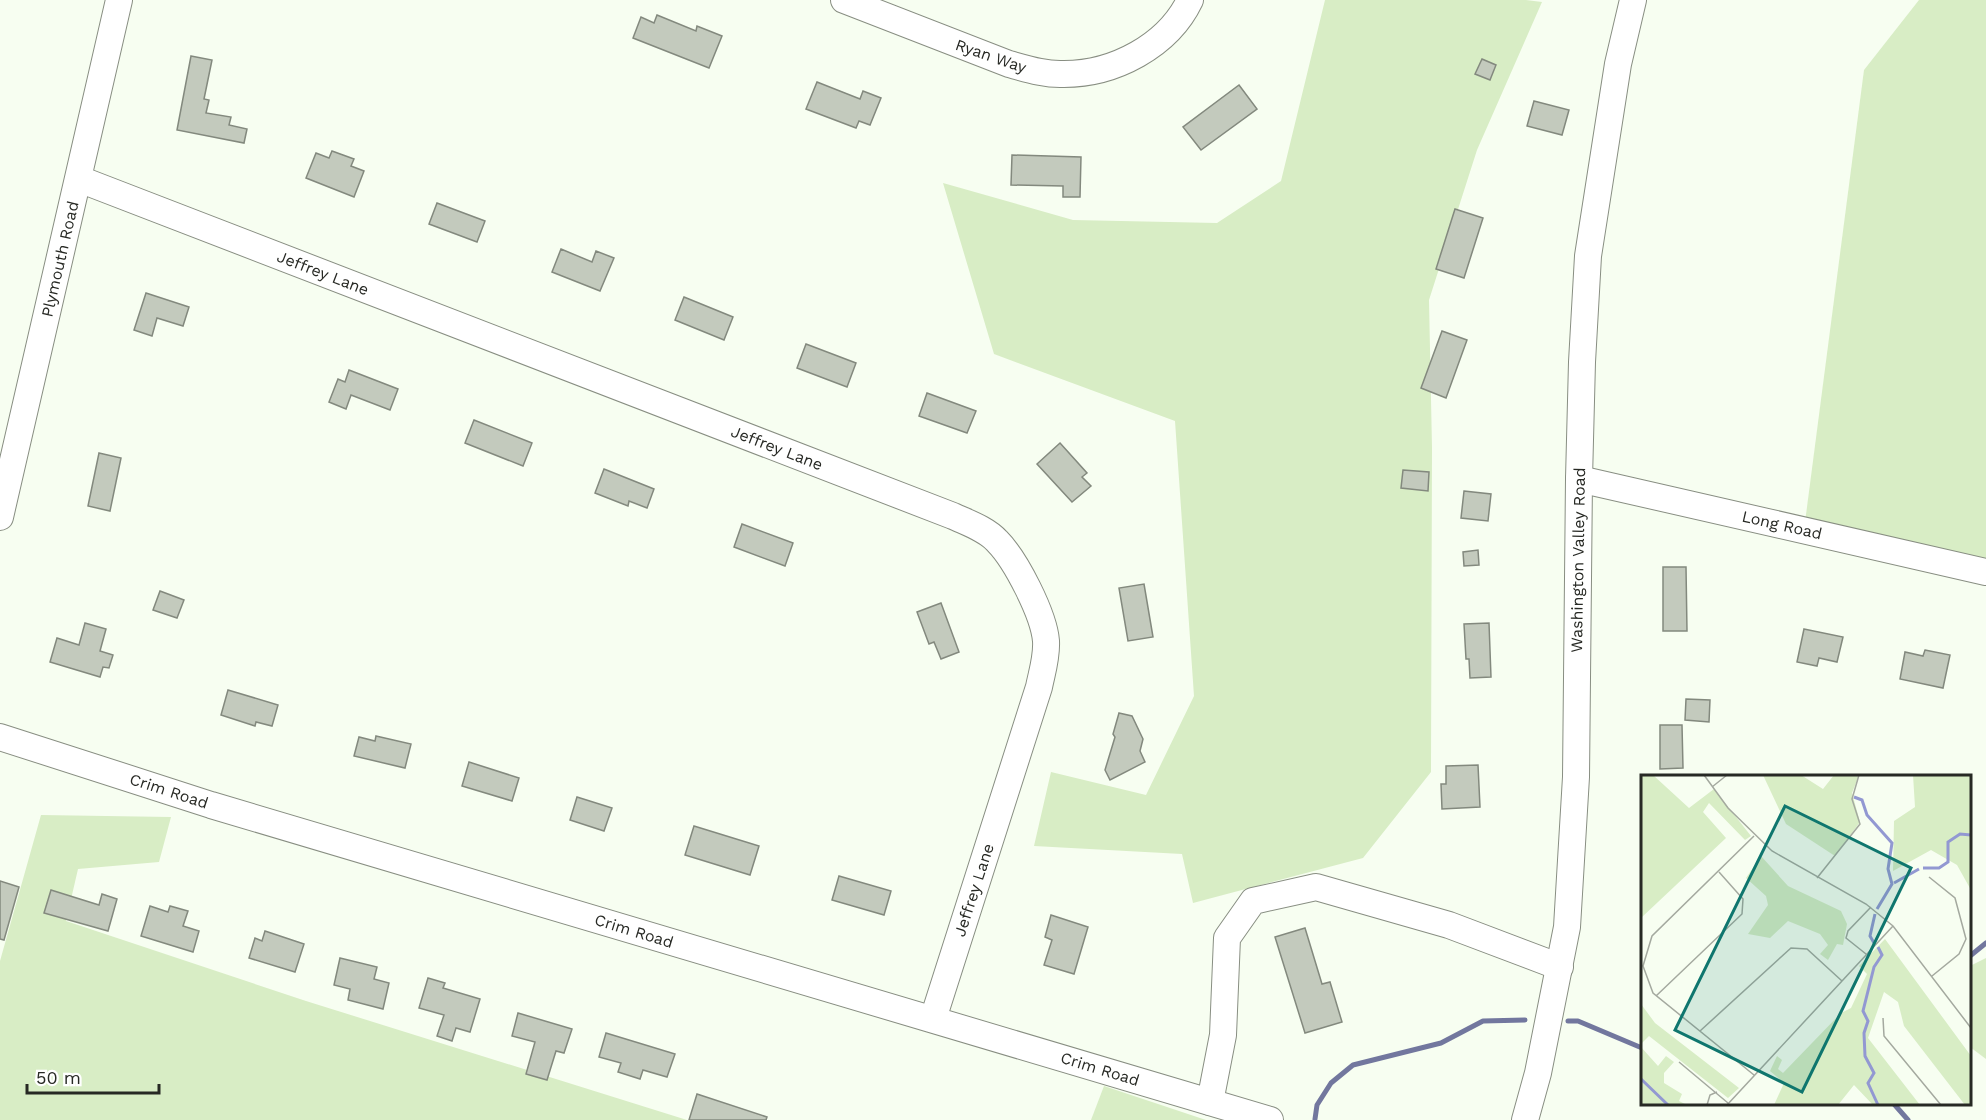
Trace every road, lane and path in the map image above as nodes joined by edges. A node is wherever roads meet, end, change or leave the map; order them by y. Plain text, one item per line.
1 (119, 0) edge
2 (844, 0) edge
3 (1190, 0) edge
4 (1633, 0) edge
5 (78, 179) junction
6 (1579, 480) junction
7 (0, 517) edge
8 (1986, 572) edge
9 (0, 737) edge
10 (1560, 967) junction
11 (933, 1019) junction
12 (1210, 1102) junction
13 (1270, 1120) edge
14 (1525, 1120) edge

1 - 5 street, Plymouth Road
2 - 3 street, Ryan Way
4 - 6 street, Washington Valley Road
5 - 7 street, Plymouth Road
5 - 11 street, Jeffrey Lane
6 - 8 street, Long Road
6 - 10 street, Washington Valley Road
9 - 11 street, Crim Road
10 - 12 street
10 - 14 street, Washington Valley Road
11 - 12 street, Crim Road
12 - 13 street, Crim Road

